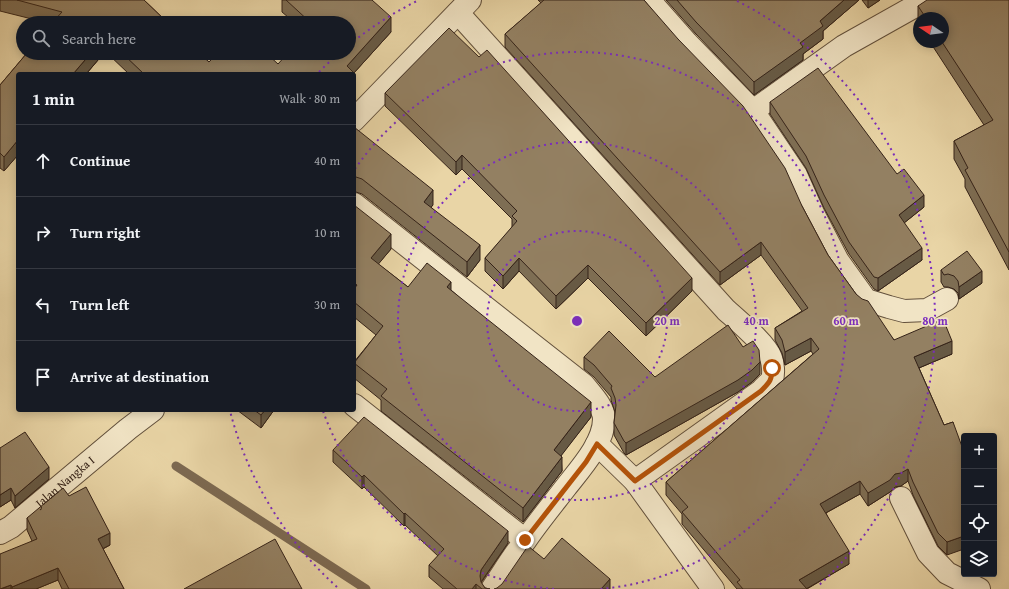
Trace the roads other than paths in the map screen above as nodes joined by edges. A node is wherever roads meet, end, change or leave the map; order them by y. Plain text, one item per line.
1 (649, 0) edge
2 (926, 0) edge
3 (464, 7) edge
4 (753, 111) junction
5 (356, 118) edge
6 (356, 206) edge
7 (947, 299) dead end
8 (356, 407) edge
9 (150, 412) edge
10 (597, 444) junction
11 (635, 481) junction
12 (901, 498) dead end
13 (0, 533) edge
14 (525, 540) junction
15 (492, 589) edge
16 (713, 589) edge
17 (979, 589) edge

1 - 4 street
2 - 4 street
3 - 5 street
3 - 11 street
4 - 7 street
6 - 10 street
8 - 14 street
9 - 13 street, Jalan Nangka I
10 - 11 street
10 - 14 street
11 - 16 street
12 - 17 street
14 - 15 street

